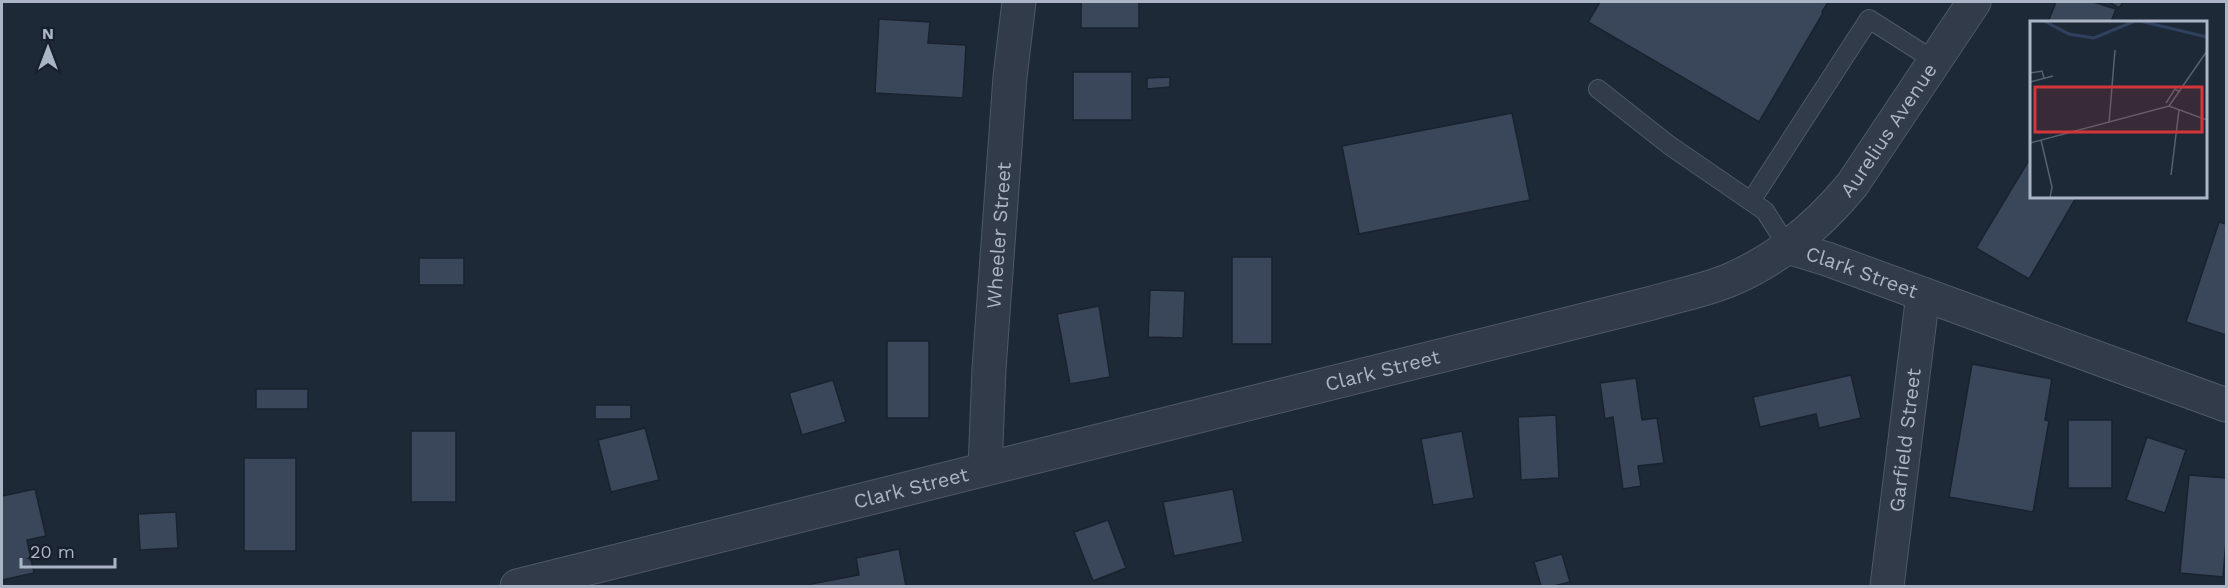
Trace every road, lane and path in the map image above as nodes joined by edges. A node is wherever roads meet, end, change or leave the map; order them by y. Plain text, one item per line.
1 (1019, 2) edge
2 (1974, 2) edge
3 (1935, 61) junction
4 (1598, 89) dead end
5 (1751, 201) junction
6 (1788, 247) junction
7 (1923, 294) junction
8 (2226, 405) edge
9 (985, 470) junction
10 (517, 586) edge
11 (1887, 586) edge

1 - 9 street, Wheeler Street
2 - 3 street, Aurelius Avenue
3 - 5 lane
3 - 6 street, Aurelius Avenue
4 - 5 lane
5 - 6 lane
6 - 7 street, Clark Street
6 - 9 street, Clark Street
7 - 8 street, Clark Street
7 - 11 street, Garfield Street
9 - 10 street, Clark Street

